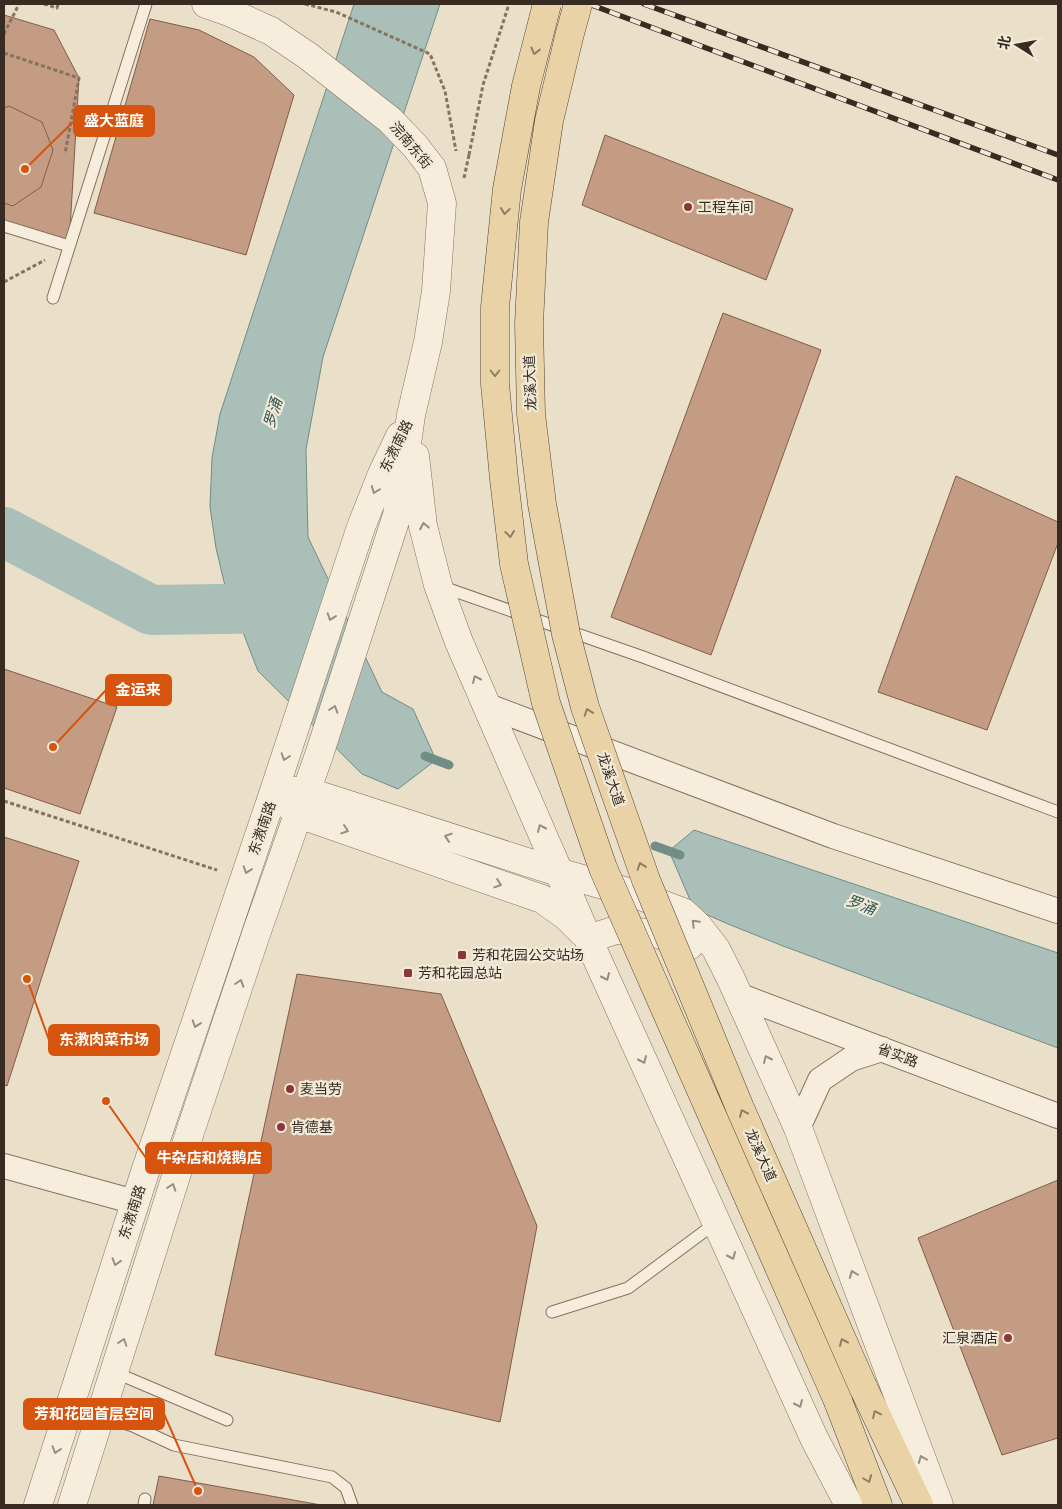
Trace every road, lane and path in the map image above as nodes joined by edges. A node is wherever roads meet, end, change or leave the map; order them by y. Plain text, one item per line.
1 (19, 4) edge
2 (44, 4) edge
3 (58, 4) edge
4 (146, 4) edge
5 (206, 4) edge
6 (304, 4) edge
7 (509, 4) edge
8 (547, 4) edge
9 (578, 4) edge
10 (4, 34) edge
11 (4, 53) edge
12 (430, 54) dead end
13 (65, 154) dead end
14 (469, 155) dead end
15 (4, 226) edge
16 (70, 246) junction
17 (4, 282) edge
18 (53, 298) dead end
19 (411, 415) junction
20 (438, 585) junction
21 (488, 706) junction
22 (274, 791) junction
23 (4, 801) edge
24 (303, 803) junction
25 (1058, 812) edge
26 (561, 873) junction
27 (244, 879) junction
28 (1058, 911) edge
29 (588, 939) junction
30 (735, 987) junction
31 (882, 1049) junction
32 (1058, 1116) edge
33 (798, 1128) junction
34 (4, 1166) edge
35 (135, 1202) junction
36 (716, 1222) junction
37 (552, 1312) dead end
38 (114, 1372) junction
39 (100, 1416) junction
40 (227, 1420) dead end
41 (38, 1505) edge
42 (72, 1505) edge
43 (352, 1505) edge
44 (849, 1505) edge
45 (878, 1505) edge
46 (919, 1505) edge
47 (939, 1505) edge

1 - 10 path
2 - 3 path
4 - 16 lane
5 - 19 street, 浣南东街
6 - 12 path
7 - 14 path, bridge
8 -> 45 main road, bridge
46 -> 9 main road, 龙溪大道, bridge
11 - 13 path
15 - 16 lane
16 - 17 path
16 - 18 lane
20 -> 19 street
19 -> 22 street, 东漖南路
24 -> 19 street, 东漖南路
21 -> 20 street
20 - 25 lane
26 -> 21 street
21 - 28 street
22 - 24 street
22 -> 27 street, 东漖南路
23 - 27 path
26 -> 24 street
24 -> 29 street
38 -> 24 street, 东漖南路
26 - 29 street
30 -> 26 street
27 -> 35 street, 东漖南路
29 - 30 street
29 -> 36 street
30 - 31 street, 省实路
33 -> 30 street
31 - 32 street, 省实路
31 - 33 street
47 -> 33 street
34 - 35 street
35 -> 41 street, 东漖南路
36 - 37 lane
36 -> 44 street
38 - 39 street, 东漖南路
38 - 40 lane
39 - 42 street, 东漖南路
39 - 43 lane

